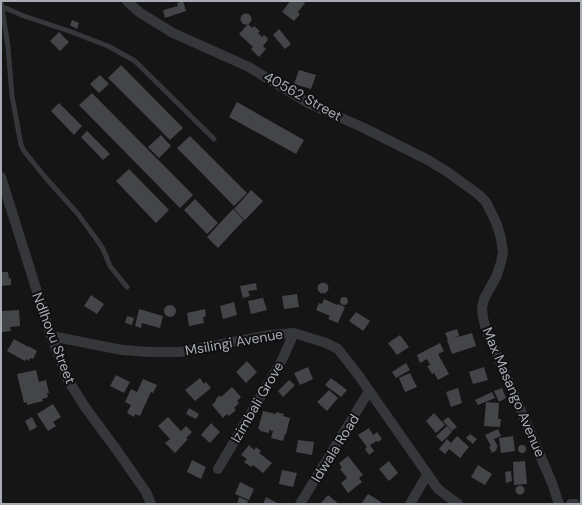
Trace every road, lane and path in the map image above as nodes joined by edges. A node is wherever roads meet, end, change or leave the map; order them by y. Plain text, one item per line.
1 (1, 1) edge
2 (127, 1) edge
3 (3, 7) junction
4 (214, 139) dead end
5 (1, 177) edge
6 (492, 212) joint
7 (127, 287) dead end
8 (294, 333) junction
9 (51, 336) junction
10 (369, 391) junction
11 (218, 469) dead end
12 (427, 475) junction
13 (151, 504) edge
14 (300, 504) edge
15 (410, 504) edge
16 (458, 504) edge
17 (559, 504) edge
18 (571, 504) edge
19 (575, 504) edge

1 - 3 lane
2 - 6 street, 40562 Street
3 - 4 lane
3 - 7 lane
5 - 9 street, Ndlhovu Street
6 - 17 street, Max Masango Avenue
8 - 9 street, Msilingi Avenue
8 - 10 street, Msilingi Avenue
8 - 11 street, Izimbali Grove
9 - 13 street, Ndlhovu Street
10 - 12 street, Msilingi Avenue
10 - 14 street, Idwala Road
12 - 15 street
12 - 16 street, Msilingi Avenue
18 - 19 street

